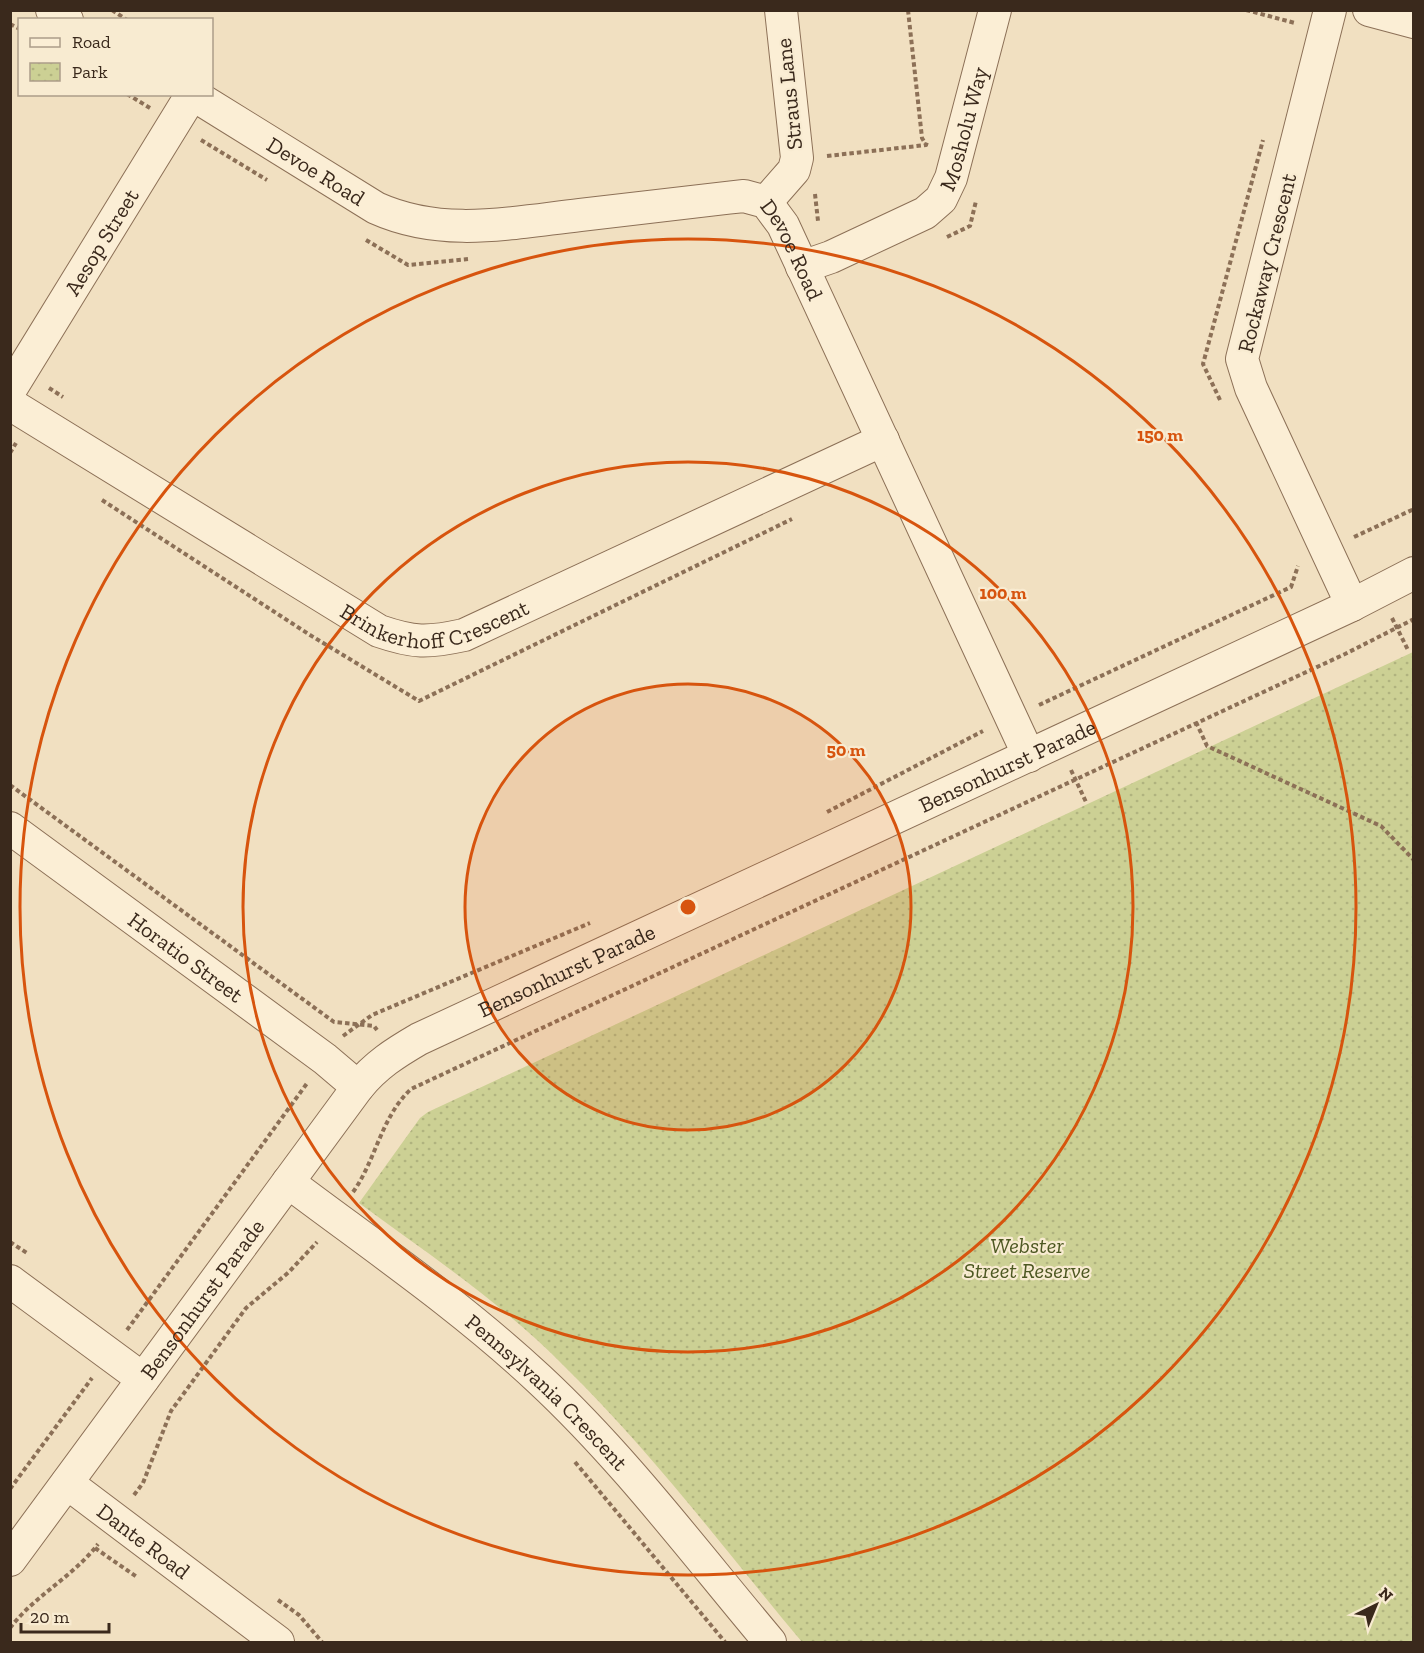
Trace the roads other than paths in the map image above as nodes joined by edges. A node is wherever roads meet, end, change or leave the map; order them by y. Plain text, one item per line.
1 (782, 10) edge
2 (995, 10) edge
3 (1330, 10) edge
4 (1369, 10) edge
5 (1413, 22) edge
6 (191, 96) edge
7 (195, 96) edge
8 (766, 202) junction
9 (802, 267) junction
10 (10, 390) edge
11 (10, 404) edge
12 (883, 440) junction
13 (1413, 573) edge
14 (1352, 605) junction
15 (1029, 756) junction
16 (10, 828) edge
17 (357, 1087) junction
18 (288, 1182) junction
19 (10, 1281) edge
20 (143, 1378) junction
21 (67, 1484) junction
22 (10, 1560) edge
23 (278, 1642) edge
24 (770, 1642) edge

1 - 8 street, Straus Lane
2 - 9 street, Mosholu Way
3 - 14 street, Rockaway Crescent
4 - 5 street
6 - 10 street, Aesop Street
7 - 8 street, Devoe Road
8 - 9 street, Devoe Road
9 - 12 street, Devoe Road
11 - 12 street, Brinkerhoff Crescent
12 - 15 street, Devoe Road
13 - 14 street, Bensonhurst Parade
14 - 15 street, Bensonhurst Parade
15 - 17 street, Bensonhurst Parade
16 - 17 street, Horatio Street
17 - 18 street, Bensonhurst Parade
18 - 20 street, Bensonhurst Parade
18 - 24 street, Pennsylvania Crescent
19 - 20 street
20 - 21 street, Bensonhurst Parade
21 - 22 street, Bensonhurst Parade
21 - 23 street, Dante Road

